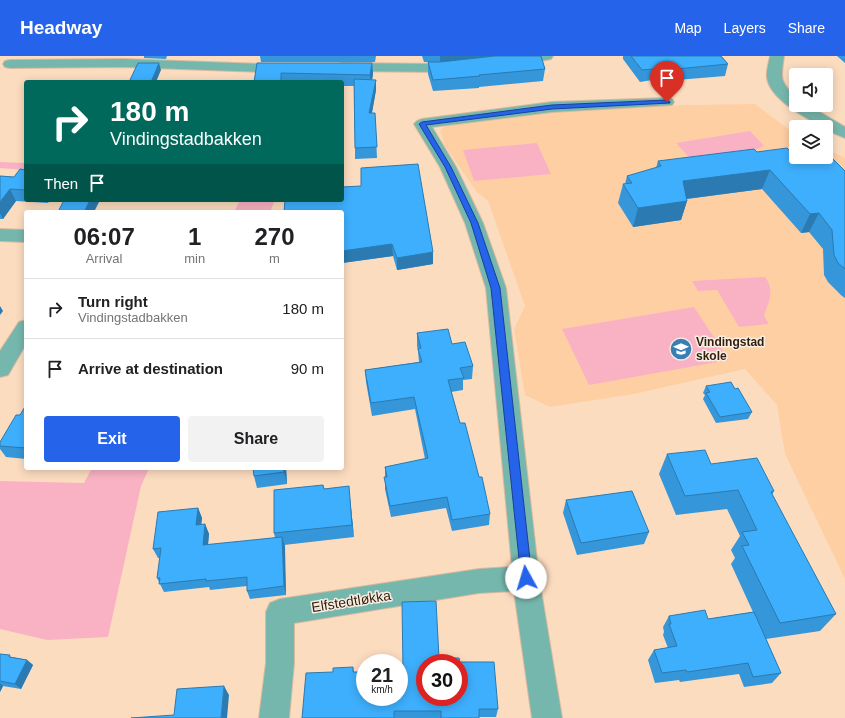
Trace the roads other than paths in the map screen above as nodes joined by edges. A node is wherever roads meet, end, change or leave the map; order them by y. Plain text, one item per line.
1 (546, 56) edge
2 (777, 56) edge
3 (202, 60) edge
4 (497, 62) edge
5 (10, 64) dead end
6 (474, 65) edge
7 (279, 67) junction
8 (295, 67) edge
9 (326, 67) edge
10 (249, 80) edge
11 (789, 98) edge
12 (667, 102) dead end
13 (808, 112) edge
14 (845, 133) edge
15 (0, 234) edge
16 (24, 236) edge
17 (24, 330) edge
18 (0, 369) edge
19 (526, 578) junction
20 (274, 718) edge
21 (547, 718) edge

1 - 4 street
2 - 11 street
3 - 5 street
3 - 7 street
6 - 9 street
7 - 8 street
7 - 10 street
12 - 19 street
13 - 14 street
15 - 16 street
17 - 18 street
19 - 20 street, Elfstedtløkka
19 - 21 street

